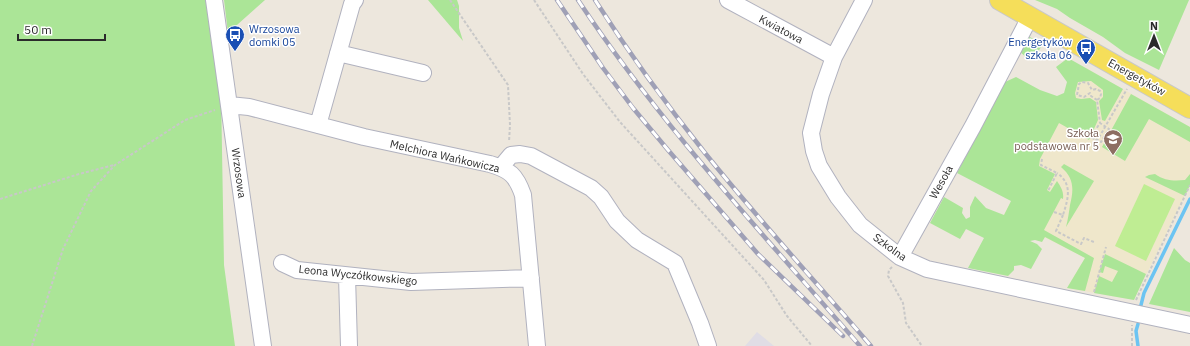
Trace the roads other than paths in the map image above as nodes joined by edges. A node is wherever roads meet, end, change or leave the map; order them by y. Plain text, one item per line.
1 (214, 0) edge
2 (355, 0) edge
3 (728, 0) edge
4 (864, 0) edge
5 (1000, 0) edge
6 (1030, 17) junction
7 (338, 53) junction
8 (834, 57) junction
9 (423, 73) dead end
10 (229, 106) junction
11 (1190, 108) edge
12 (318, 125) junction
13 (501, 168) junction
14 (900, 257) junction
15 (282, 263) dead end
16 (346, 276) junction
17 (531, 278) junction
18 (1190, 325) edge
19 (263, 346) edge
20 (349, 346) edge
21 (537, 346) edge
22 (708, 346) edge

1 - 10 street, Wrzosowa
2 - 7 street
3 - 8 street, Kwiatowa
4 - 8 street, Szkolna
5 - 6 main road, Energetyków
6 - 11 main road, Energetyków
6 - 14 street, Wesoła
7 - 9 street
7 - 12 street
8 - 14 street, Szkolna
10 - 12 street, Melchiora Wańkowicza
10 - 19 street, Wrzosowa
12 - 13 street, Melchiora Wańkowicza
13 - 17 street, Melchiora Wańkowicza
13 - 22 street
14 - 18 street, Szkolna
15 - 16 street, Leona Wyczółkowskiego
16 - 17 street, Leona Wyczółkowskiego
16 - 20 street
17 - 21 street, Melchiora Wańkowicza

